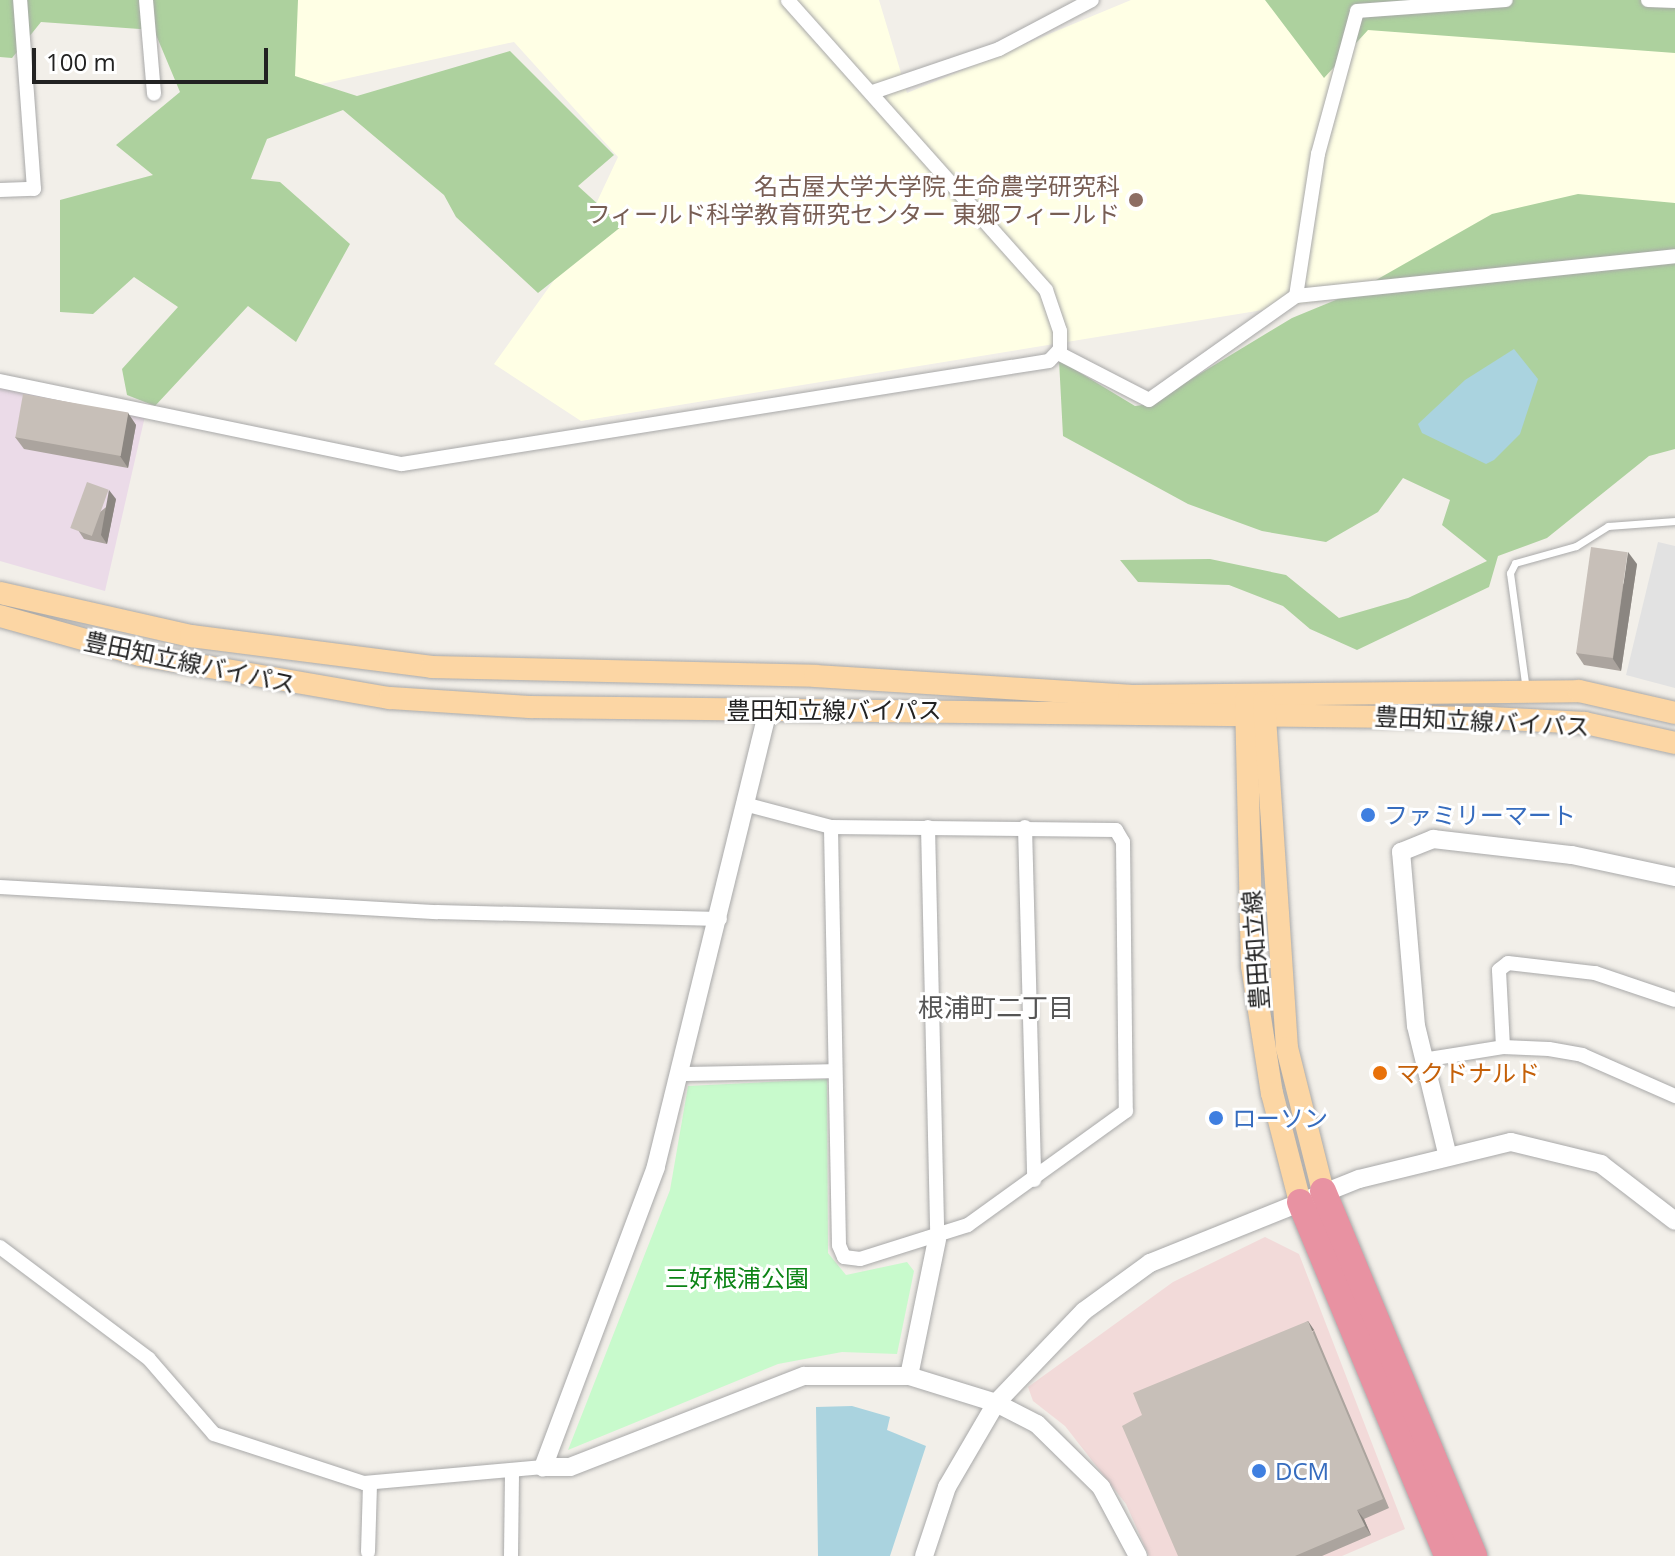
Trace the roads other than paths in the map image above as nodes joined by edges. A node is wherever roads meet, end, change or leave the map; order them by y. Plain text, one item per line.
1 (20, 0) edge
2 (146, 0) edge
3 (788, 0) edge
4 (1092, 0) edge
5 (1506, 0) edge
6 (1648, 0) edge
7 (1675, 1) edge
8 (873, 92) junction
9 (154, 94) dead end
10 (0, 190) edge
11 (1675, 256) edge
12 (1296, 296) junction
13 (1058, 353) junction
14 (0, 381) edge
15 (1675, 521) edge
16 (0, 593) edge
17 (0, 616) edge
18 (1526, 690) junction
19 (1255, 705) junction
20 (768, 710) junction
21 (1675, 713) edge
22 (1675, 743) edge
23 (748, 805) junction
24 (831, 827) junction
25 (928, 827) junction
26 (1025, 827) junction
27 (1675, 877) edge
28 (0, 887) edge
29 (720, 919) junction
30 (1675, 1000) edge
31 (1503, 1047) junction
32 (1423, 1060) junction
33 (835, 1071) junction
34 (680, 1074) junction
35 (1675, 1096) edge
36 (1447, 1153) junction
37 (1034, 1180) junction
38 (1312, 1196) junction
39 (1675, 1221) edge
40 (937, 1239) junction
41 (0, 1247) edge
42 (909, 1376) junction
43 (996, 1403) junction
44 (543, 1467) junction
45 (512, 1473) junction
46 (370, 1484) junction
47 (368, 1552) dead end
48 (511, 1556) edge
49 (924, 1556) edge
50 (1138, 1556) edge
51 (1447, 1556) edge
52 (1474, 1556) edge

1 - 10 street
2 - 9 street
3 - 8 street
4 - 8 street
5 - 12 street
6 - 7 street
8 - 13 street
11 - 12 street
12 - 13 street
13 - 14 street
15 - 18 lane
16 - 19 main road, 豊田知立線バイパス
17 - 20 main road, 豊田知立線バイパス
18 - 19 main road, 豊田知立線バイパス
18 - 21 main road, 豊田知立線バイパス
19 - 20 main road, 豊田知立線バイパス
19 - 22 main road, 豊田知立線バイパス
19 - 38 main road, 豊田知立線
20 - 23 street
23 - 24 street
23 - 29 street
24 - 25 street
24 - 33 street
25 - 26 street
25 - 40 street
26 - 37 street
26 - 37 street
27 - 32 street
28 - 29 street
29 - 34 street
30 - 31 street
31 - 32 street
31 - 35 street
32 - 36 street
33 - 34 street
33 - 40 street
34 - 44 street
36 - 38 street
36 - 39 street
37 - 40 street
38 - 43 street
38 - 51 highway
38 - 52 highway
40 - 42 street
41 - 46 street
42 - 43 street
42 - 44 street
43 - 49 street
43 - 50 street
44 - 45 street
45 - 46 street
45 - 48 street
46 - 47 street

